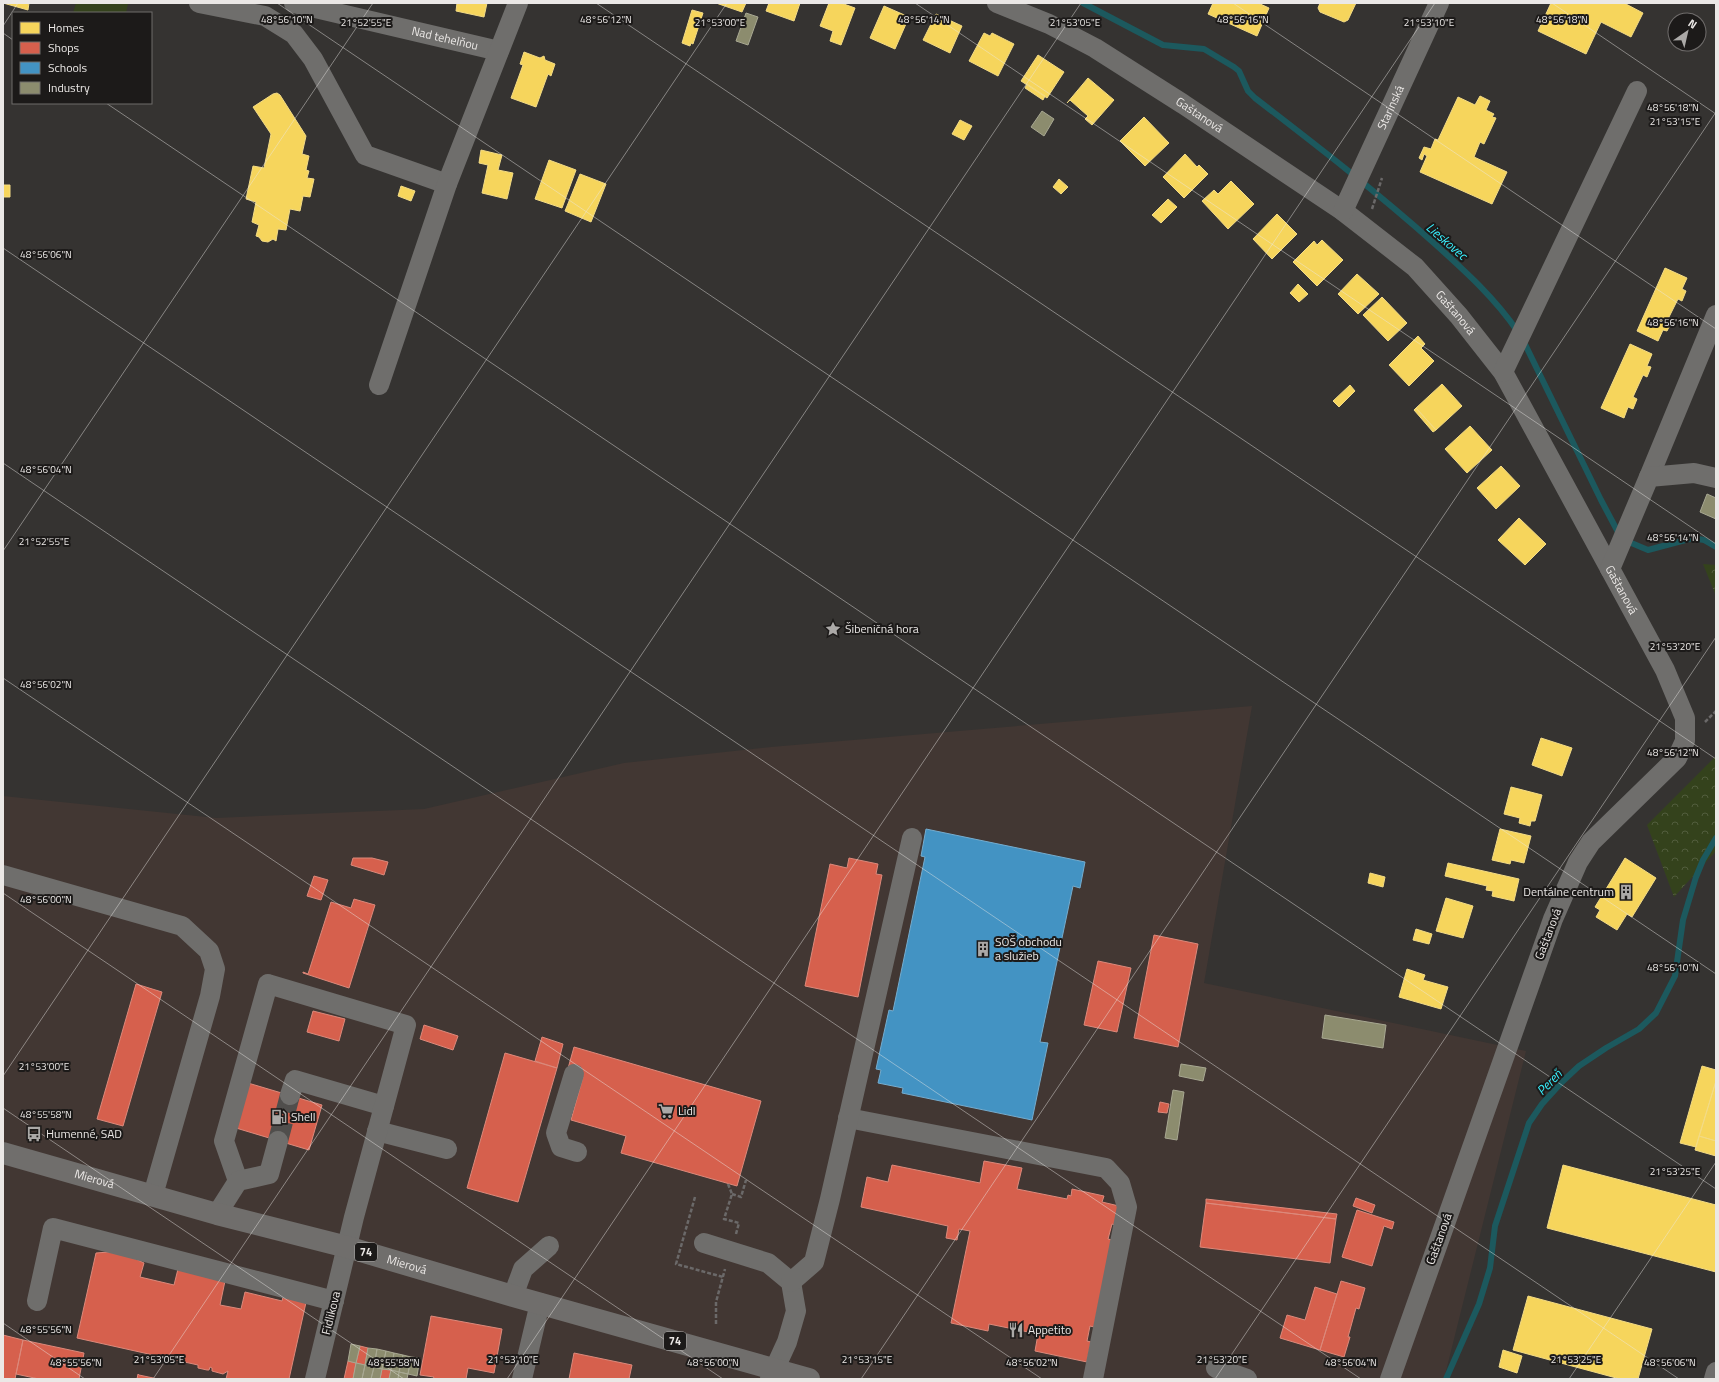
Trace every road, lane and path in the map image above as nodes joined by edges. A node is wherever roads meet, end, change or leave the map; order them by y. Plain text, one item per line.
1 (199, 3) edge
2 (294, 3) edge
3 (518, 3) edge
4 (997, 3) edge
5 (1439, 3) edge
6 (499, 51) junction
7 (1637, 91) dead end
8 (447, 184) junction
9 (1343, 211) junction
10 (1716, 315) edge
11 (1503, 372) junction
12 (379, 386) dead end
13 (1649, 477) junction
14 (1716, 478) edge
15 (1610, 569) junction
16 (912, 838) dead end
17 (3, 875) edge
18 (574, 1074) dead end
19 (290, 1096) tunnel mouth
20 (384, 1106) junction
21 (848, 1118) junction
22 (377, 1131) junction
23 (278, 1141) tunnel mouth
24 (447, 1149) dead end
25 (577, 1152) dead end
26 (3, 1153) edge
27 (746, 1180) dead end
28 (238, 1181) junction
29 (732, 1194) dead end
30 (153, 1195) junction
31 (217, 1214) junction
32 (704, 1243) dead end
33 (549, 1246) dead end
34 (347, 1247) junction
35 (791, 1282) junction
36 (513, 1296) junction
37 (36, 1301) dead end
38 (334, 1301) junction
39 (540, 1303) junction
40 (1216, 1368) dead end
41 (1716, 1372) edge
42 (772, 1374) edge
43 (315, 1379) edge
44 (522, 1379) edge
45 (809, 1379) edge
46 (1093, 1379) edge
47 (1247, 1379) edge
48 (1390, 1379) edge
49 (1714, 1379) edge

1 - 8 street
2 - 6 street, Nad tehelňou
3 - 6 street
4 - 9 street, Gaštanová
5 - 9 street, Starinská
6 - 8 street
7 - 11 street
8 - 12 street
9 - 11 street, Gaštanová
10 - 13 street
11 - 15 street, Gaštanová
13 - 14 street
13 - 15 street
15 - 48 street, Gaštanová
16 - 21 street
17 - 30 street
18 - 25 street
19 - 20 street
20 - 22 street, Fidlikova
20 - 28 street, Fidlikova
21 - 35 street
21 - 46 street
22 - 24 street
22 - 34 street, Fidlikova
23 - 28 street
26 - 30 main road, Mierová / 74
27 - 29 path
28 - 31 street
30 - 31 main road, Mierová / 74
31 - 34 main road, Mierová / 74
32 - 35 street
33 - 36 street
34 - 36 main road, Mierová / 74
34 - 38 street, Fidlikova
35 - 42 street
36 - 39 main road, Mierová / 74
37 - 38 street
38 - 43 street, Fidlikova
39 - 42 main road, Mierová / 74
39 - 44 street
40 - 47 street
41 - 49 street
42 - 45 main road, Mierová / 74

